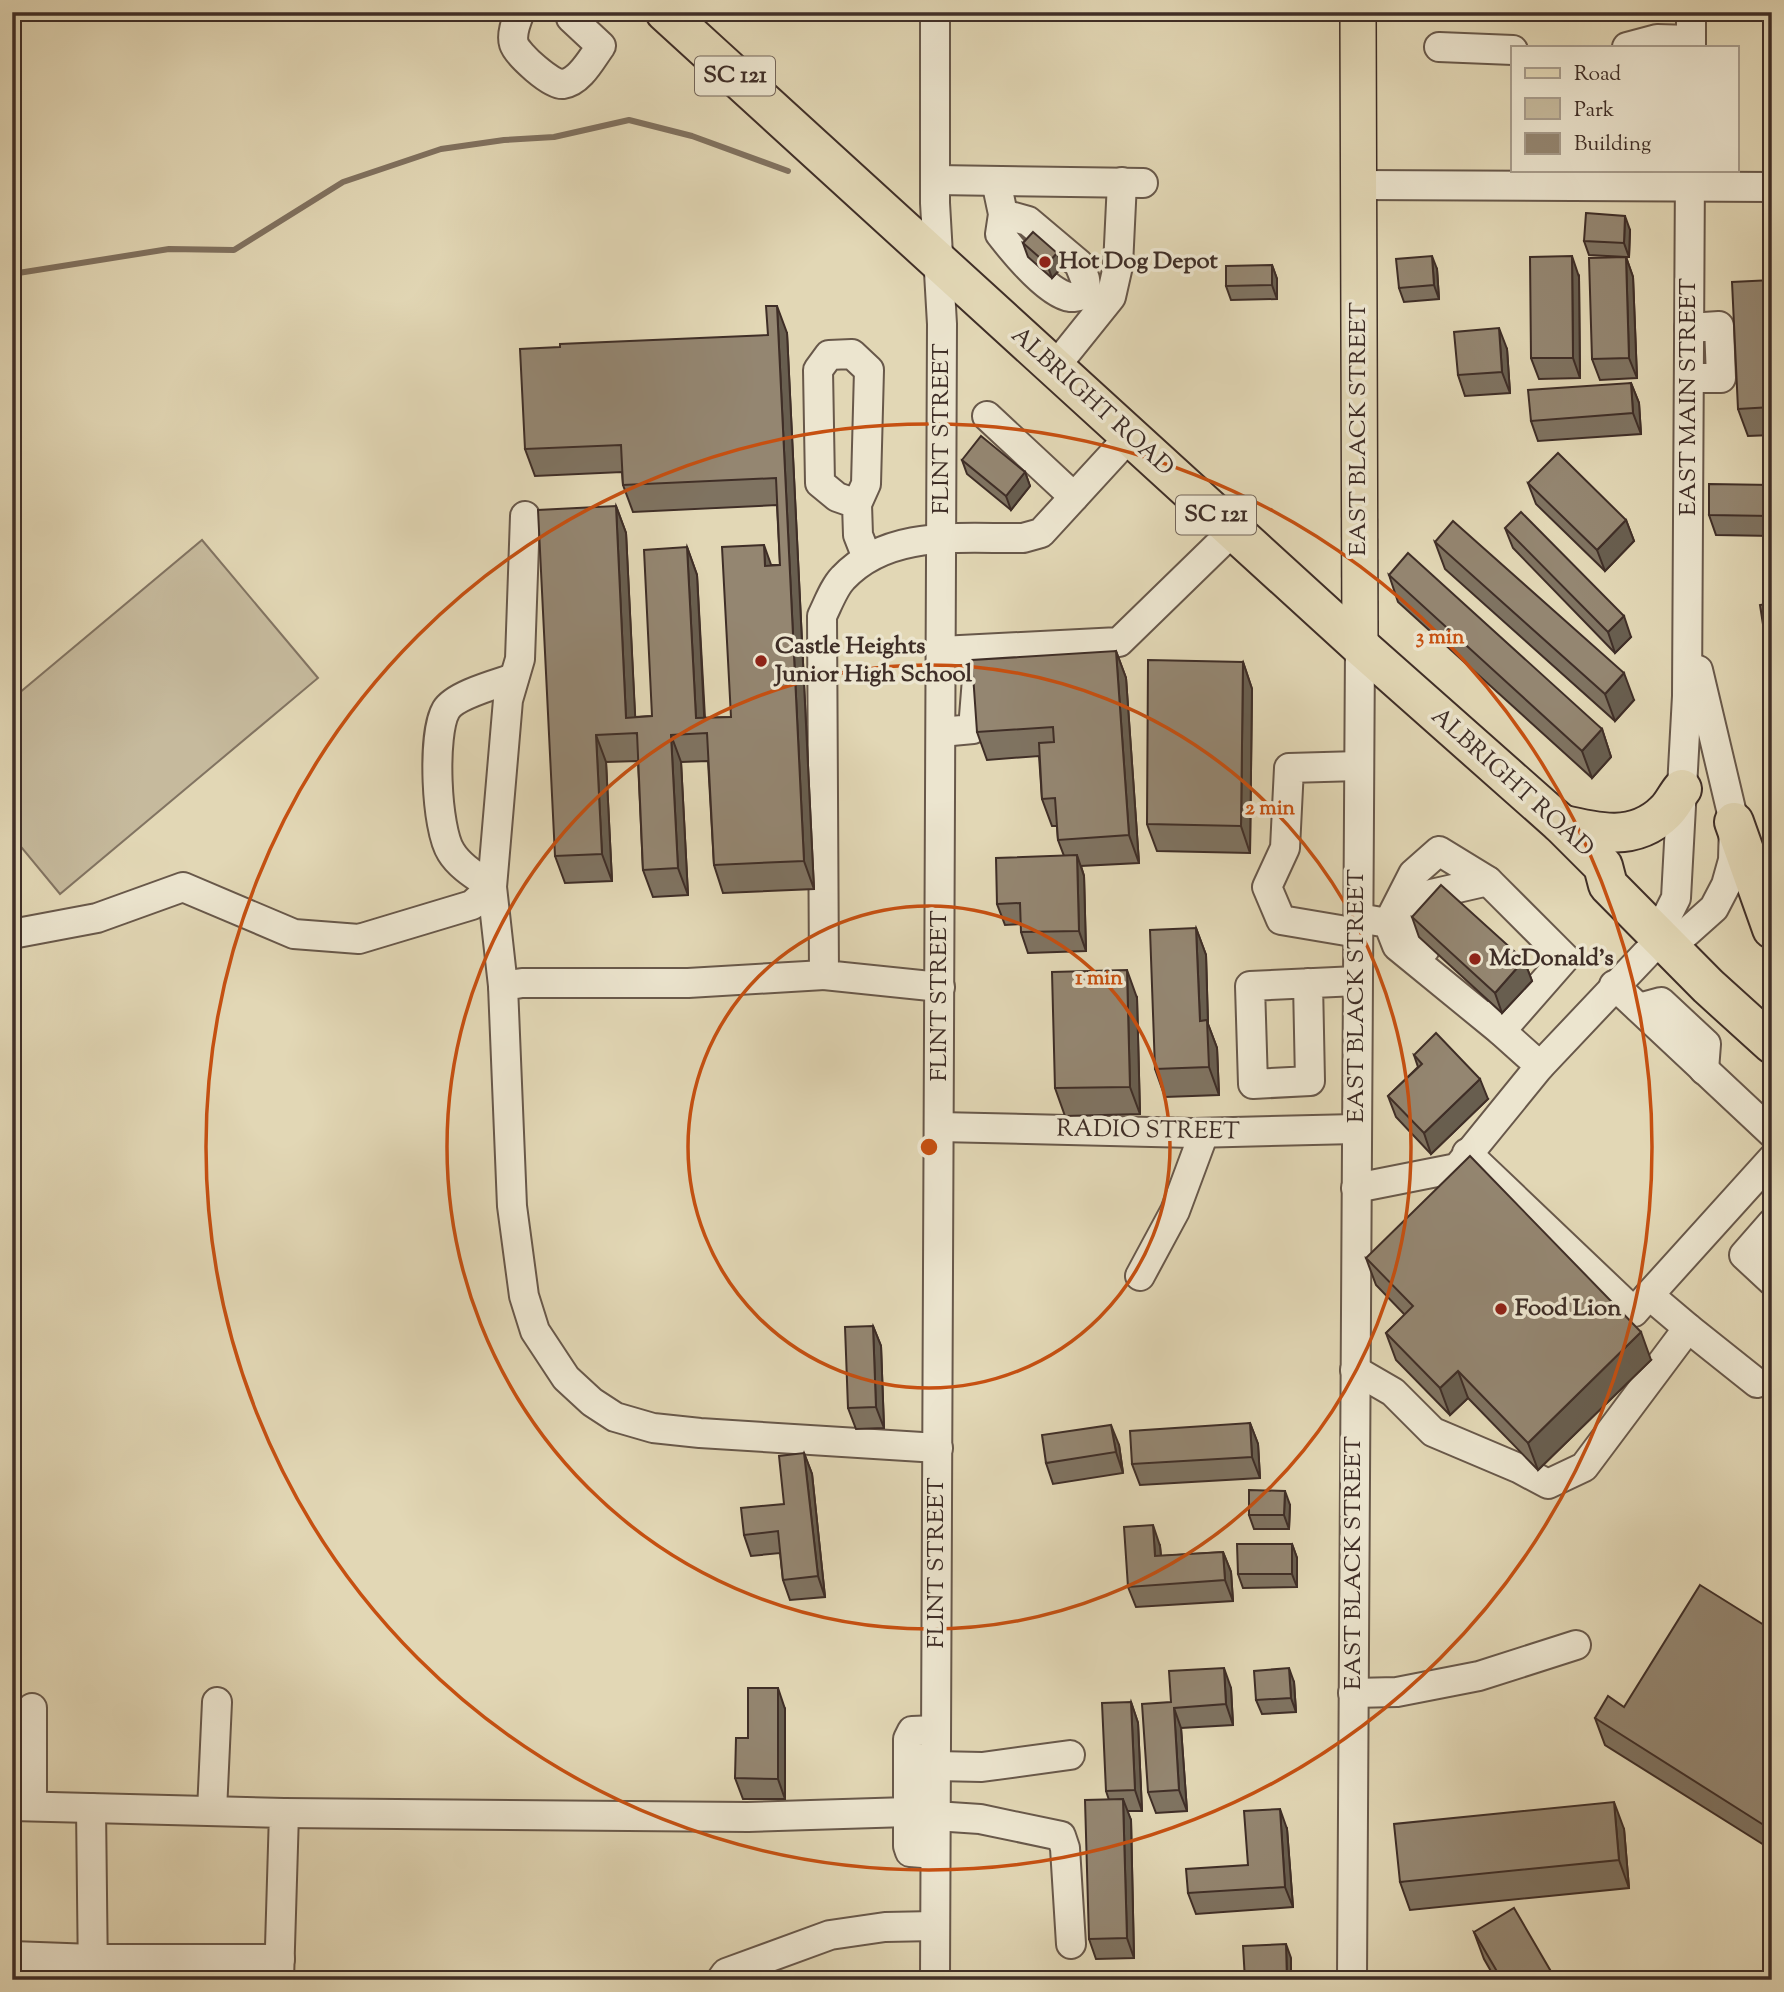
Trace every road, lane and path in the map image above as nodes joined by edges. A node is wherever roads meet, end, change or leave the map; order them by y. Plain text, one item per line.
1 (520, 12) edge
2 (665, 12) edge
3 (935, 12) edge
4 (1358, 12) edge
5 (571, 18) dead end
6 (1691, 33) edge
7 (1631, 46) edge
8 (1438, 47) dead end
9 (1511, 50) edge
10 (1690, 178) edge
11 (936, 180) junction
12 (996, 181) junction
13 (1358, 185) junction
14 (1772, 187) edge
15 (939, 263) junction
16 (1095, 301) junction
17 (1054, 368) junction
18 (988, 416) dead end
19 (1130, 436) junction
20 (1073, 497) junction
21 (857, 505) junction
22 (525, 516) dead end
23 (1233, 531) junction
24 (942, 539) junction
25 (867, 558) junction
26 (1688, 625) junction
27 (1360, 646) junction
28 (979, 649) junction
29 (941, 650) junction
30 (514, 678) junction
31 (941, 732) junction
32 (1359, 766) junction
33 (1682, 789) junction
34 (1734, 822) junction
35 (1561, 824) junction
36 (1763, 875) edge
37 (1488, 881) junction
38 (492, 887) junction
39 (1388, 923) junction
40 (1358, 926) junction
41 (1673, 929) junction
42 (1772, 929) edge
43 (12, 934) edge
44 (824, 975) junction
45 (1357, 982) junction
46 (1308, 984) dead end
47 (1614, 985) junction
48 (503, 986) junction
49 (940, 987) junction
50 (1767, 1025) edge
51 (1501, 1031) junction
52 (1540, 1066) junction
53 (939, 1128) junction
54 (1356, 1129) junction
55 (1204, 1133) junction
56 (1772, 1133) edge
57 (1467, 1153) junction
58 (1772, 1159) edge
59 (1356, 1188) junction
60 (1730, 1205) junction
61 (1767, 1229) edge
62 (1140, 1276) dead end
63 (1772, 1281) edge
64 (1649, 1295) junction
65 (1688, 1328) junction
66 (1355, 1370) junction
67 (1756, 1383) dead end
68 (938, 1448) junction
69 (1576, 1645) dead end
70 (1353, 1693) junction
71 (217, 1702) dead end
72 (32, 1708) dead end
73 (1070, 1755) dead end
74 (927, 1777) junction
75 (22, 1806) edge
76 (91, 1808) junction
77 (212, 1811) junction
78 (285, 1813) junction
79 (922, 1814) junction
80 (935, 1926) junction
81 (1071, 1944) dead end
82 (12, 1955) edge
83 (93, 1969) edge
84 (280, 1969) edge
85 (721, 1980) edge
86 (935, 1980) edge
87 (1352, 1980) edge

1 - 5 street
2 - 15 highway, ALBRIGHT ROAD / SC 121
3 - 11 street, FLINT STREET
4 - 13 main road, EAST BLACK STREET
6 - 7 street
8 - 9 street
10 - 13 street
10 - 14 street
10 - 26 street, EAST MAIN STREET
11 - 12 street
11 - 15 street, FLINT STREET
12 - 16 street
12 - 16 street
13 - 27 main road, EAST BLACK STREET
15 - 17 highway, ALBRIGHT ROAD / SC 121
15 - 24 street, FLINT STREET
16 - 17 street
17 - 19 highway, ALBRIGHT ROAD / SC 121
18 - 20 street
19 - 20 street
19 - 23 highway, ALBRIGHT ROAD / SC 121
20 - 24 street
21 - 21 street
21 - 25 street
22 - 30 street
23 - 27 highway, ALBRIGHT ROAD / SC 121
23 - 28 street
24 - 25 street
24 - 29 street, FLINT STREET
25 - 44 street
26 - 33 street, EAST MAIN STREET
26 - 34 street, EAST MAIN STREET
27 - 32 street, EAST BLACK STREET
27 - 35 highway, ALBRIGHT ROAD
28 - 29 street
28 - 31 street
29 - 31 street, FLINT STREET
30 - 38 street
30 - 38 street
31 - 49 street, FLINT STREET
32 - 40 street, EAST BLACK STREET
32 - 40 street
33 - 35 highway
33 - 41 street, EAST MAIN STREET
34 - 36 highway
34 - 41 street, EAST MAIN STREET
35 - 41 highway, ALBRIGHT ROAD
36 - 42 highway
37 - 39 street
37 - 51 street
37 - 51 street
38 - 43 street
38 - 48 street
39 - 40 street
39 - 51 street
40 - 45 street, EAST BLACK STREET
41 - 47 street
41 - 50 highway
44 - 48 street
44 - 49 street
45 - 46 street
45 - 54 street, EAST BLACK STREET
47 - 52 street
47 - 56 street
48 - 68 street
49 - 53 street, FLINT STREET
51 - 52 street
52 - 57 street
53 - 55 street, RADIO STREET
53 - 68 street, FLINT STREET
54 - 55 street, RADIO STREET
54 - 59 street, EAST BLACK STREET
55 - 62 street
57 - 59 street
57 - 64 street
58 - 60 street
59 - 66 street, EAST BLACK STREET
60 - 61 street
60 - 64 street
61 - 63 street
64 - 65 street
65 - 66 street
65 - 67 street
66 - 70 street, EAST BLACK STREET
68 - 74 street, FLINT STREET
69 - 70 street
70 - 87 street, EAST BLACK STREET
71 - 77 street
72 - 75 street
73 - 74 street
74 - 79 street, FLINT STREET
75 - 76 street
76 - 77 street
76 - 83 street
77 - 78 street
78 - 79 street
78 - 84 street
79 - 80 street, FLINT STREET
79 - 81 street
80 - 85 street
80 - 86 street, FLINT STREET
82 - 83 street
83 - 84 street

